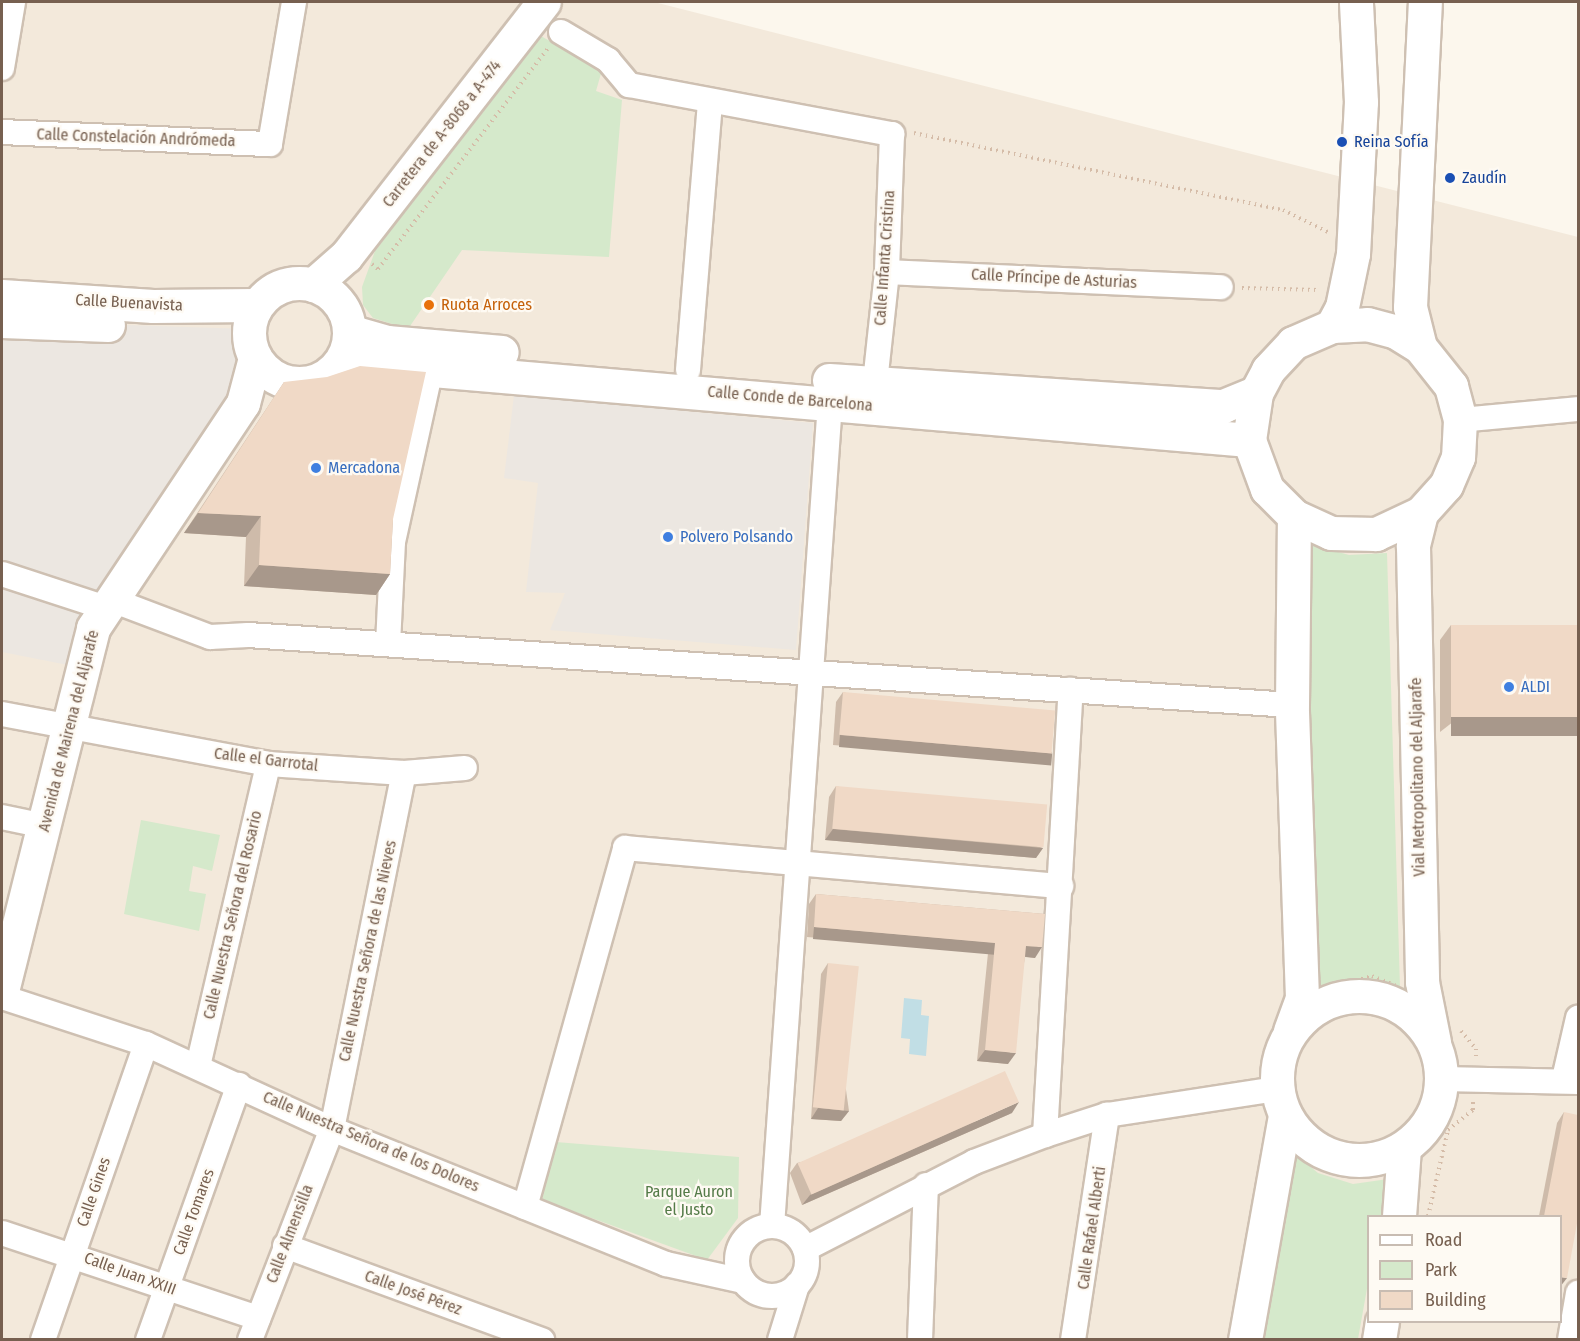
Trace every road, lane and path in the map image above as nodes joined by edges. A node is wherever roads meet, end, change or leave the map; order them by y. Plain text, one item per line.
1 (13, 2) edge
2 (294, 2) edge
3 (1356, 2) edge
4 (1425, 2) edge
5 (539, 5) edge
6 (561, 32) joint
7 (2, 68) edge
8 (710, 101) junction
9 (2, 132) edge
10 (901, 132) junction
11 (349, 252) junction
12 (1353, 254) junction
13 (887, 272) junction
14 (1221, 287) joint
15 (1329, 291) dead end
16 (325, 293) junction
17 (2, 296) edge
18 (2, 321) edge
19 (1332, 326) junction
20 (253, 331) junction
21 (349, 331) junction
22 (1420, 347) junction
23 (432, 369) junction
24 (688, 370) junction
25 (332, 372) junction
26 (282, 381) junction
27 (875, 383) junction
28 (1256, 393) junction
29 (243, 403) junction
30 (830, 403) junction
31 (1578, 412) edge
32 (1460, 420) junction
33 (1250, 440) junction
34 (1421, 513) junction
35 (1294, 516) junction
36 (2, 574) edge
37 (109, 604) junction
38 (388, 644) junction
39 (815, 672) junction
40 (1071, 690) junction
41 (1292, 705) junction
42 (2, 714) edge
43 (68, 727) junction
44 (268, 764) junction
45 (465, 768) dead end
46 (404, 773) junction
47 (2, 817) edge
48 (45, 826) junction
49 (800, 865) junction
50 (1061, 886) junction
51 (1422, 982) junction
52 (2, 991) edge
53 (2, 997) edge
54 (1302, 998) junction
55 (1578, 1018) edge
56 (1289, 1032) junction
57 (1446, 1033) junction
58 (146, 1044) junction
59 (198, 1066) junction
60 (1459, 1079) junction
61 (1571, 1081) edge
62 (239, 1085) junction
63 (1281, 1102) junction
64 (1107, 1115) junction
65 (332, 1129) junction
66 (1045, 1135) junction
67 (1404, 1148) junction
68 (926, 1185) junction
69 (525, 1207) junction
70 (1399, 1215) edge
71 (1428, 1215) edge
72 (772, 1226) junction
73 (2, 1233) edge
74 (285, 1246) junction
75 (805, 1250) junction
76 (72, 1253) junction
77 (743, 1281) junction
78 (797, 1285) junction
79 (167, 1287) junction
80 (1578, 1293) edge
81 (1382, 1323) edge
82 (254, 1329) edge
83 (1572, 1339) edge
84 (43, 1340) edge
85 (148, 1340) edge
86 (542, 1340) edge
87 (780, 1340) edge
88 (920, 1340) edge
89 (1073, 1340) edge
90 (1245, 1340) edge
91 (1379, 1340) edge

1 - 7 street
2 - 9 street, Calle Constelación Andrómeda
3 - 12 main road
4 - 22 main road, Vial Metropolitano del Aljarafe
5 - 11 main road, Carretera de A-8068 a A-474
6 - 8 street
6 - 11 path
8 - 10 street
8 - 24 street
10 - 12 path
10 - 13 street, Calle Infanta Cristina
11 - 16 main road, Carretera de A-8068 a A-474
12 - 19 main road
13 - 14 street, Calle Príncipe de Asturias
13 - 27 street, Calle Infanta Cristina
14 - 15 path
16 - 20 main road
16 - 21 main road
17 - 20 main road, Calle Buenavista
18 - 20 main road, Calle Buenavista
19 - 22 main road, Vial Metropolitano del Aljarafe
19 - 28 main road, Vial Metropolitano del Aljarafe
20 - 26 main road
20 - 29 main road
21 - 24 main road, Calle Conde de Barcelona
21 - 25 main road
22 - 32 main road, Vial Metropolitano del Aljarafe
23 - 25 main road, Calle Conde de Barcelona
23 - 30 main road, Calle Conde de Barcelona
23 - 38 street
24 - 27 main road, Calle Conde de Barcelona
25 - 26 main road
26 - 29 main road
27 - 28 main road, Calle Conde de Barcelona
28 - 33 main road, Vial Metropolitano del Aljarafe
29 - 37 main road, Avenida de Mairena del Aljarafe
30 - 33 main road, Calle Conde de Barcelona
30 - 39 street
31 - 32 street
32 - 34 main road, Vial Metropolitano del Aljarafe
33 - 35 main road, Vial Metropolitano del Aljarafe
34 - 35 main road, Vial Metropolitano del Aljarafe
34 - 51 main road, Vial Metropolitano del Aljarafe
35 - 41 main road, Vial Metropolitano del Aljarafe
36 - 37 street
37 - 38 street
37 - 43 main road, Avenida de Mairena del Aljarafe
38 - 39 street
39 - 40 street
39 - 49 street
40 - 41 street
40 - 50 street
41 - 54 main road, Vial Metropolitano del Aljarafe
42 - 43 street, Calle el Garrotal
43 - 44 street, Calle el Garrotal
43 - 48 main road, Avenida de Mairena del Aljarafe
44 - 46 street, Calle el Garrotal
44 - 59 street, Calle Nuestra Señora del Rosario
45 - 46 street, Calle el Garrotal
46 - 65 street, Calle Nuestra Señora de las Nieves
47 - 48 street
48 - 52 main road, Avenida de Mairena del Aljarafe
49 - 50 street
49 - 69 street
49 - 72 street
50 - 66 street
51 - 54 path
51 - 57 main road, Vial Metropolitano del Aljarafe
53 - 58 street, Calle Nuestra Señora de los Dolores
54 - 56 main road, Vial Metropolitano del Aljarafe
55 - 61 street
56 - 57 main road, Vial Metropolitano del Aljarafe
56 - 63 main road, Vial Metropolitano del Aljarafe
57 - 60 main road, Vial Metropolitano del Aljarafe
57 - 60 path
58 - 59 street, Calle Nuestra Señora de los Dolores
58 - 76 street, Calle Gines
59 - 62 street, Calle Nuestra Señora de los Dolores
60 - 61 street
60 - 67 main road
60 - 71 path
62 - 65 street, Calle Nuestra Señora de los Dolores
62 - 79 street, Calle Tomares
63 - 64 street
63 - 67 main road
63 - 90 main road, Vial Metropolitano del Aljarafe
64 - 66 street
64 - 89 street, Calle Rafael Alberti
65 - 69 street, Calle Nuestra Señora de los Dolores
65 - 74 street, Calle Almensilla
66 - 68 street
67 - 70 main road
68 - 75 street
68 - 88 street
69 - 77 street, Calle Nuestra Señora de los Dolores
72 - 75 street
72 - 77 street
73 - 76 street, Calle Juan XXIII
74 - 82 street, Calle Almensilla
74 - 86 street, Calle José Pérez
75 - 78 street
76 - 79 street, Calle Juan XXIII
76 - 84 street, Calle Gines
77 - 78 street
78 - 87 street
79 - 82 street, Calle Juan XXIII
79 - 85 street, Calle Tomares
80 - 83 street
81 - 91 main road

